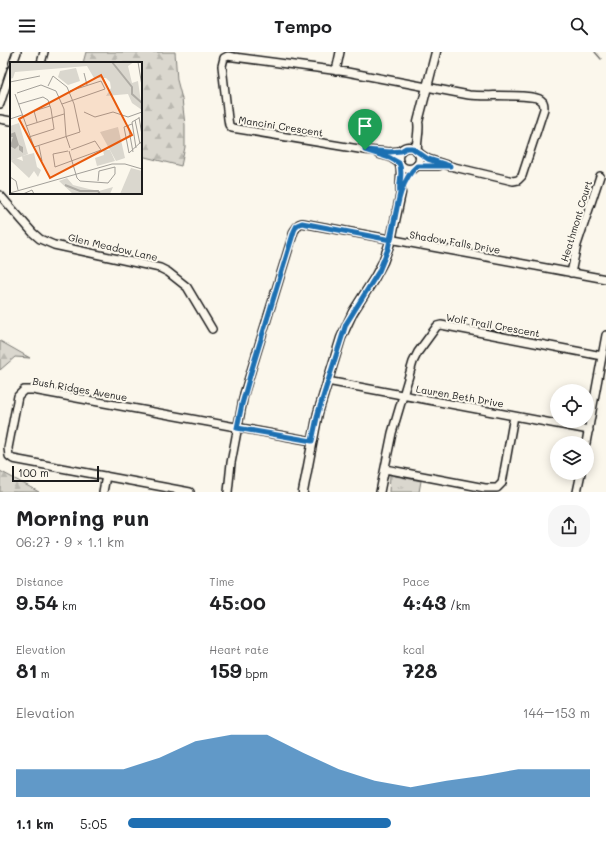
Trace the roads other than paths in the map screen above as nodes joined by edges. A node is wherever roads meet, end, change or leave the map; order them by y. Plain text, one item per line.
1 (17, 52) edge
2 (44, 52) edge
3 (340, 52) edge
4 (436, 52) edge
5 (13, 62) edge
6 (41, 62) edge
7 (336, 71) junction
8 (10, 73) edge
9 (427, 87) junction
10 (0, 104) edge
11 (0, 119) edge
12 (10, 121) edge
13 (418, 122) junction
14 (365, 150) junction
15 (402, 150) junction
16 (418, 152) junction
17 (399, 164) junction
18 (450, 166) junction
19 (416, 167) junction
20 (600, 176) dead end
21 (400, 193) junction
22 (0, 195) edge
23 (391, 240) junction
24 (570, 273) junction
25 (606, 279) edge
26 (212, 328) dead end
27 (606, 335) edge
28 (602, 356) junction
29 (327, 381) junction
30 (403, 395) junction
31 (514, 416) junction
32 (237, 428) junction
33 (589, 430) junction
34 (588, 436) edge
35 (312, 441) junction
36 (385, 469) junction
37 (106, 476) junction
38 (580, 480) edge
39 (103, 492) edge
40 (190, 492) edge
41 (228, 492) edge
42 (303, 492) edge
43 (380, 492) edge
44 (577, 492) edge

1 - 5 street
2 - 6 street
3 - 7 street
4 - 9 street
7 - 9 street, Mancini Crescent
7 - 14 street, Mancini Crescent
8 - 10 street
9 - 13 street
9 - 18 street, Mancini Crescent
11 - 12 street
13 - 15 street
13 - 16 street
14 - 15 street, Mancini Crescent
14 - 17 street, Mancini Crescent
15 - 16 street
15 - 17 street
16 - 18 street
16 - 19 street
17 - 19 street
17 - 21 street
18 - 19 street
19 - 21 street
20 - 24 street, Heathmont Court
21 - 23 street
22 - 26 street, Glen Meadow Lane
23 - 24 street, Shadow Falls Drive
23 - 29 street
23 - 32 street, Shadow Falls Drive
24 - 25 street, Shadow Falls Drive
27 - 28 street
28 - 30 street, Wolf Trail Crescent
28 - 33 street
29 - 30 street, Lauren Beth Drive
29 - 35 street
30 - 31 street, Lauren Beth Drive
30 - 36 street, Wolf Trail Crescent
31 - 33 street, Lauren Beth Drive
31 - 36 street
32 - 35 street, Bush Ridges Avenue
32 - 37 street, Bush Ridges Avenue
32 - 41 street
33 - 34 street
35 - 42 street
36 - 43 street, Wolf Trail Crescent
37 - 39 street
37 - 40 street, Bush Ridges Avenue
38 - 44 street

